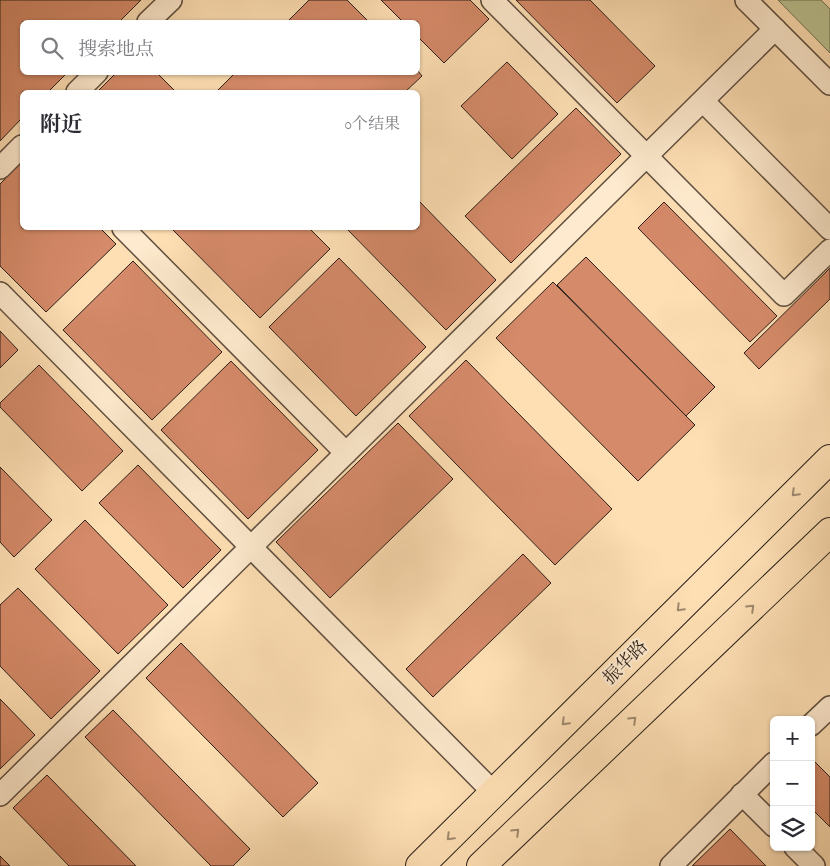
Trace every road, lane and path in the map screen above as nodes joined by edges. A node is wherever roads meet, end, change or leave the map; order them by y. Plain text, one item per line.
1 (171, 0) edge
2 (492, 0) edge
3 (746, 0) edge
4 (150, 20) edge
5 (776, 29) junction
6 (94, 75) edge
7 (830, 84) edge
8 (79, 90) edge
9 (703, 101) junction
10 (20, 148) edge
11 (646, 157) junction
12 (0, 168) edge
13 (830, 229) edge
14 (125, 230) edge
15 (830, 250) edge
16 (0, 293) edge
17 (346, 453) junction
18 (830, 459) edge
19 (830, 532) edge
20 (251, 547) junction
21 (830, 707) edge
22 (815, 722) edge
23 (770, 767) edge
24 (494, 793) junction
25 (742, 794) junction
26 (0, 795) edge
27 (770, 822) edge
28 (799, 851) edge
29 (420, 866) edge
30 (481, 866) edge
31 (671, 866) edge
32 (814, 866) edge

1 - 4 street
2 - 11 street
3 - 5 street
5 - 7 street
5 - 9 street
6 - 8 street
9 - 11 street
9 - 13 street
10 - 12 street
11 - 15 street
11 - 17 street
14 - 17 street
16 - 20 street
17 - 20 street
18 -> 24 main road, 振华路
30 -> 19 main road
20 - 24 street
20 - 26 street
21 - 22 street
23 - 25 street
24 -> 29 main road, 振华路
25 - 27 street
25 - 31 street
28 - 32 street

